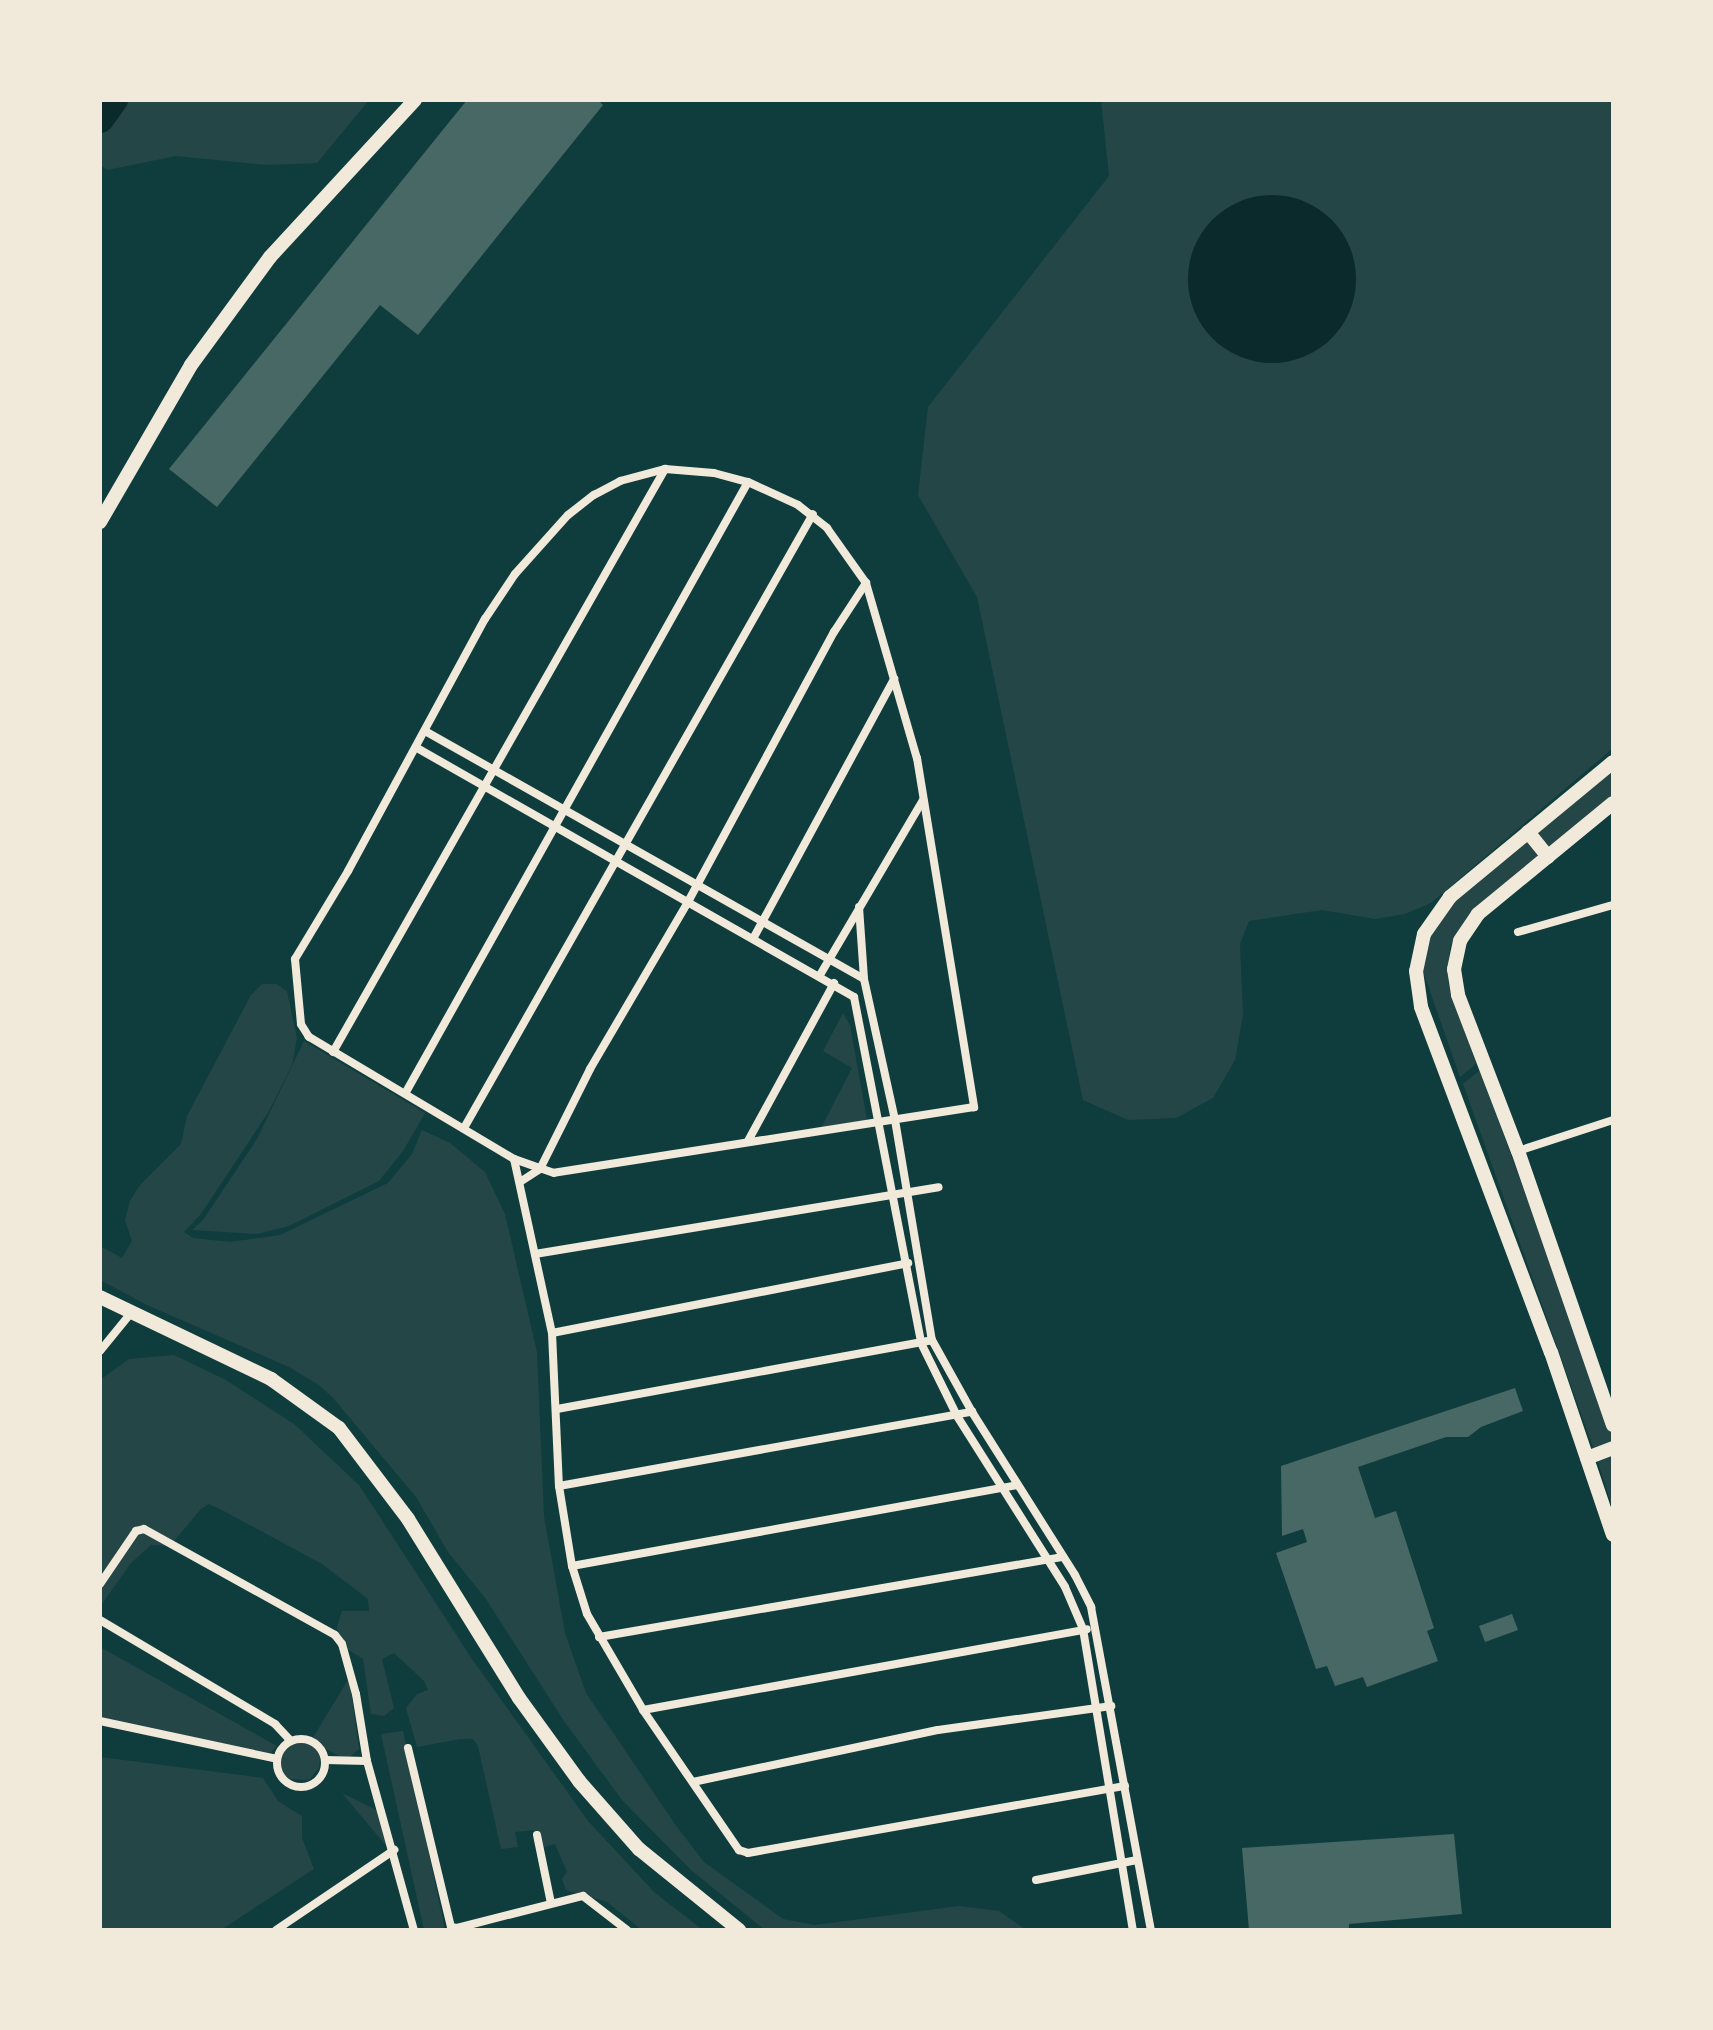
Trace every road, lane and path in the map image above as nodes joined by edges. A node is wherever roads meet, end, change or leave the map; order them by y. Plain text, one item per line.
1 (415, 100) edge
2 (665, 469) junction
3 (748, 482) junction
4 (813, 514) junction
5 (100, 522) edge
6 (866, 583) junction
7 (894, 679) junction
8 (425, 731) junction
9 (417, 748) junction
10 (1613, 762) edge
11 (495, 773) junction
12 (486, 788) junction
13 (923, 799) junction
14 (1613, 803) edge
15 (562, 809) junction
16 (553, 825) junction
17 (1528, 832) junction
18 (626, 846) junction
19 (1548, 857) junction
20 (618, 861) junction
21 (697, 886) junction
22 (689, 900) junction
23 (1613, 905) edge
24 (859, 907) junction
25 (761, 922) junction
26 (1518, 932) dead end
27 (754, 937) junction
28 (829, 958) junction
29 (820, 975) junction
30 (864, 979) junction
31 (834, 983) junction
32 (333, 1052) junction
33 (406, 1092) junction
34 (895, 1120) junction
35 (1613, 1120) edge
36 (881, 1122) junction
37 (464, 1128) junction
38 (748, 1141) junction
39 (1518, 1151) junction
40 (514, 1159) junction
41 (540, 1169) junction
42 (520, 1182) junction
43 (938, 1187) dead end
44 (907, 1192) junction
45 (894, 1194) junction
46 (535, 1254) junction
47 (917, 1261) junction
48 (905, 1263) junction
49 (100, 1297) edge
50 (131, 1313) junction
51 (552, 1333) junction
52 (932, 1340) junction
53 (921, 1343) junction
54 (100, 1351) edge
55 (557, 1409) junction
56 (972, 1412) junction
57 (957, 1416) junction
58 (1613, 1425) edge
59 (1613, 1448) edge
60 (1587, 1458) junction
61 (1016, 1485) junction
62 (559, 1486) junction
63 (1003, 1488) junction
64 (1613, 1535) edge
65 (1063, 1557) junction
66 (1047, 1560) junction
67 (572, 1566) junction
68 (100, 1584) edge
69 (100, 1620) edge
70 (1096, 1627) junction
71 (1083, 1629) junction
72 (599, 1637) junction
73 (1111, 1706) junction
74 (1095, 1709) junction
75 (643, 1710) junction
76 (100, 1721) edge
77 (291, 1741) junction
78 (408, 1748) dead end
79 (277, 1759) junction
80 (325, 1760) junction
81 (367, 1761) junction
82 (693, 1782) junction
83 (1125, 1786) junction
84 (1110, 1788) junction
85 (537, 1835) dead end
86 (394, 1850) junction
87 (1137, 1860) junction
88 (1121, 1863) junction
89 (1036, 1880) dead end
90 (551, 1903) junction
91 (276, 1930) edge
92 (414, 1930) edge
93 (627, 1930) edge
94 (739, 1930) edge
95 (1133, 1930) edge
96 (1151, 1930) edge

1 - 5 main road
2 - 3 street
2 - 8 street
2 - 11 street
3 - 4 street
3 - 15 street
4 - 6 street
4 - 18 street
6 - 7 street
6 - 21 street
7 - 13 street
7 - 25 street
8 - 9 street
8 - 11 street
9 - 12 street
9 - 32 street
10 - 17 main road
11 - 12 street
11 - 15 street
12 - 16 street
12 - 32 street
13 - 24 street
13 - 34 street
14 - 19 main road
15 - 16 street
15 - 18 street
16 - 20 street
16 - 33 street
17 - 19 main road
17 - 60 main road
18 - 20 street
18 - 21 street
19 - 39 main road
20 - 22 street
20 - 37 street
21 - 22 street
21 - 25 street
22 - 27 street
22 - 41 street
23 - 26 street
24 - 28 street
24 - 30 street
25 - 27 street
25 - 28 street
27 - 29 street
28 - 29 street
28 - 30 street
29 - 31 street
30 - 34 street
31 - 36 street
31 - 38 street
32 - 33 street
33 - 37 street
34 - 36 street
34 - 44 street
35 - 39 street
36 - 38 street
36 - 45 street
37 - 40 street
38 - 41 street
39 - 58 main road
40 - 41 street
40 - 42 street
41 - 42 street
42 - 46 street
43 - 44 street
44 - 45 street
44 - 47 street
45 - 46 street
45 - 48 street
46 - 51 street
47 - 48 street
47 - 52 street
48 - 51 street
48 - 53 street
49 - 50 main road
50 - 54 street
50 - 94 main road
51 - 55 street
52 - 53 street
52 - 56 street
53 - 55 street
53 - 57 street
55 - 62 street
56 - 57 street
56 - 61 street
57 - 62 street
57 - 63 street
59 - 60 main road
60 - 64 main road
61 - 63 street
61 - 65 street
62 - 67 street
63 - 66 street
63 - 67 street
65 - 66 street
65 - 70 street
66 - 71 street
66 - 72 street
67 - 72 street
68 - 81 street
69 - 77 street
70 - 71 street
70 - 73 street
71 - 74 street
71 - 75 street
72 - 75 street
73 - 74 street
73 - 83 street
74 - 82 street
74 - 84 street
75 - 82 street
76 - 79 street
77 - 79 street
77 - 80 street
78 - 90 street
79 - 80 street
80 - 81 street
81 - 86 street
82 - 84 street
83 - 84 street
83 - 87 street
84 - 88 street
85 - 90 street
86 - 91 street
86 - 92 street
87 - 88 street
87 - 96 street
88 - 89 street
88 - 95 street
90 - 93 street

